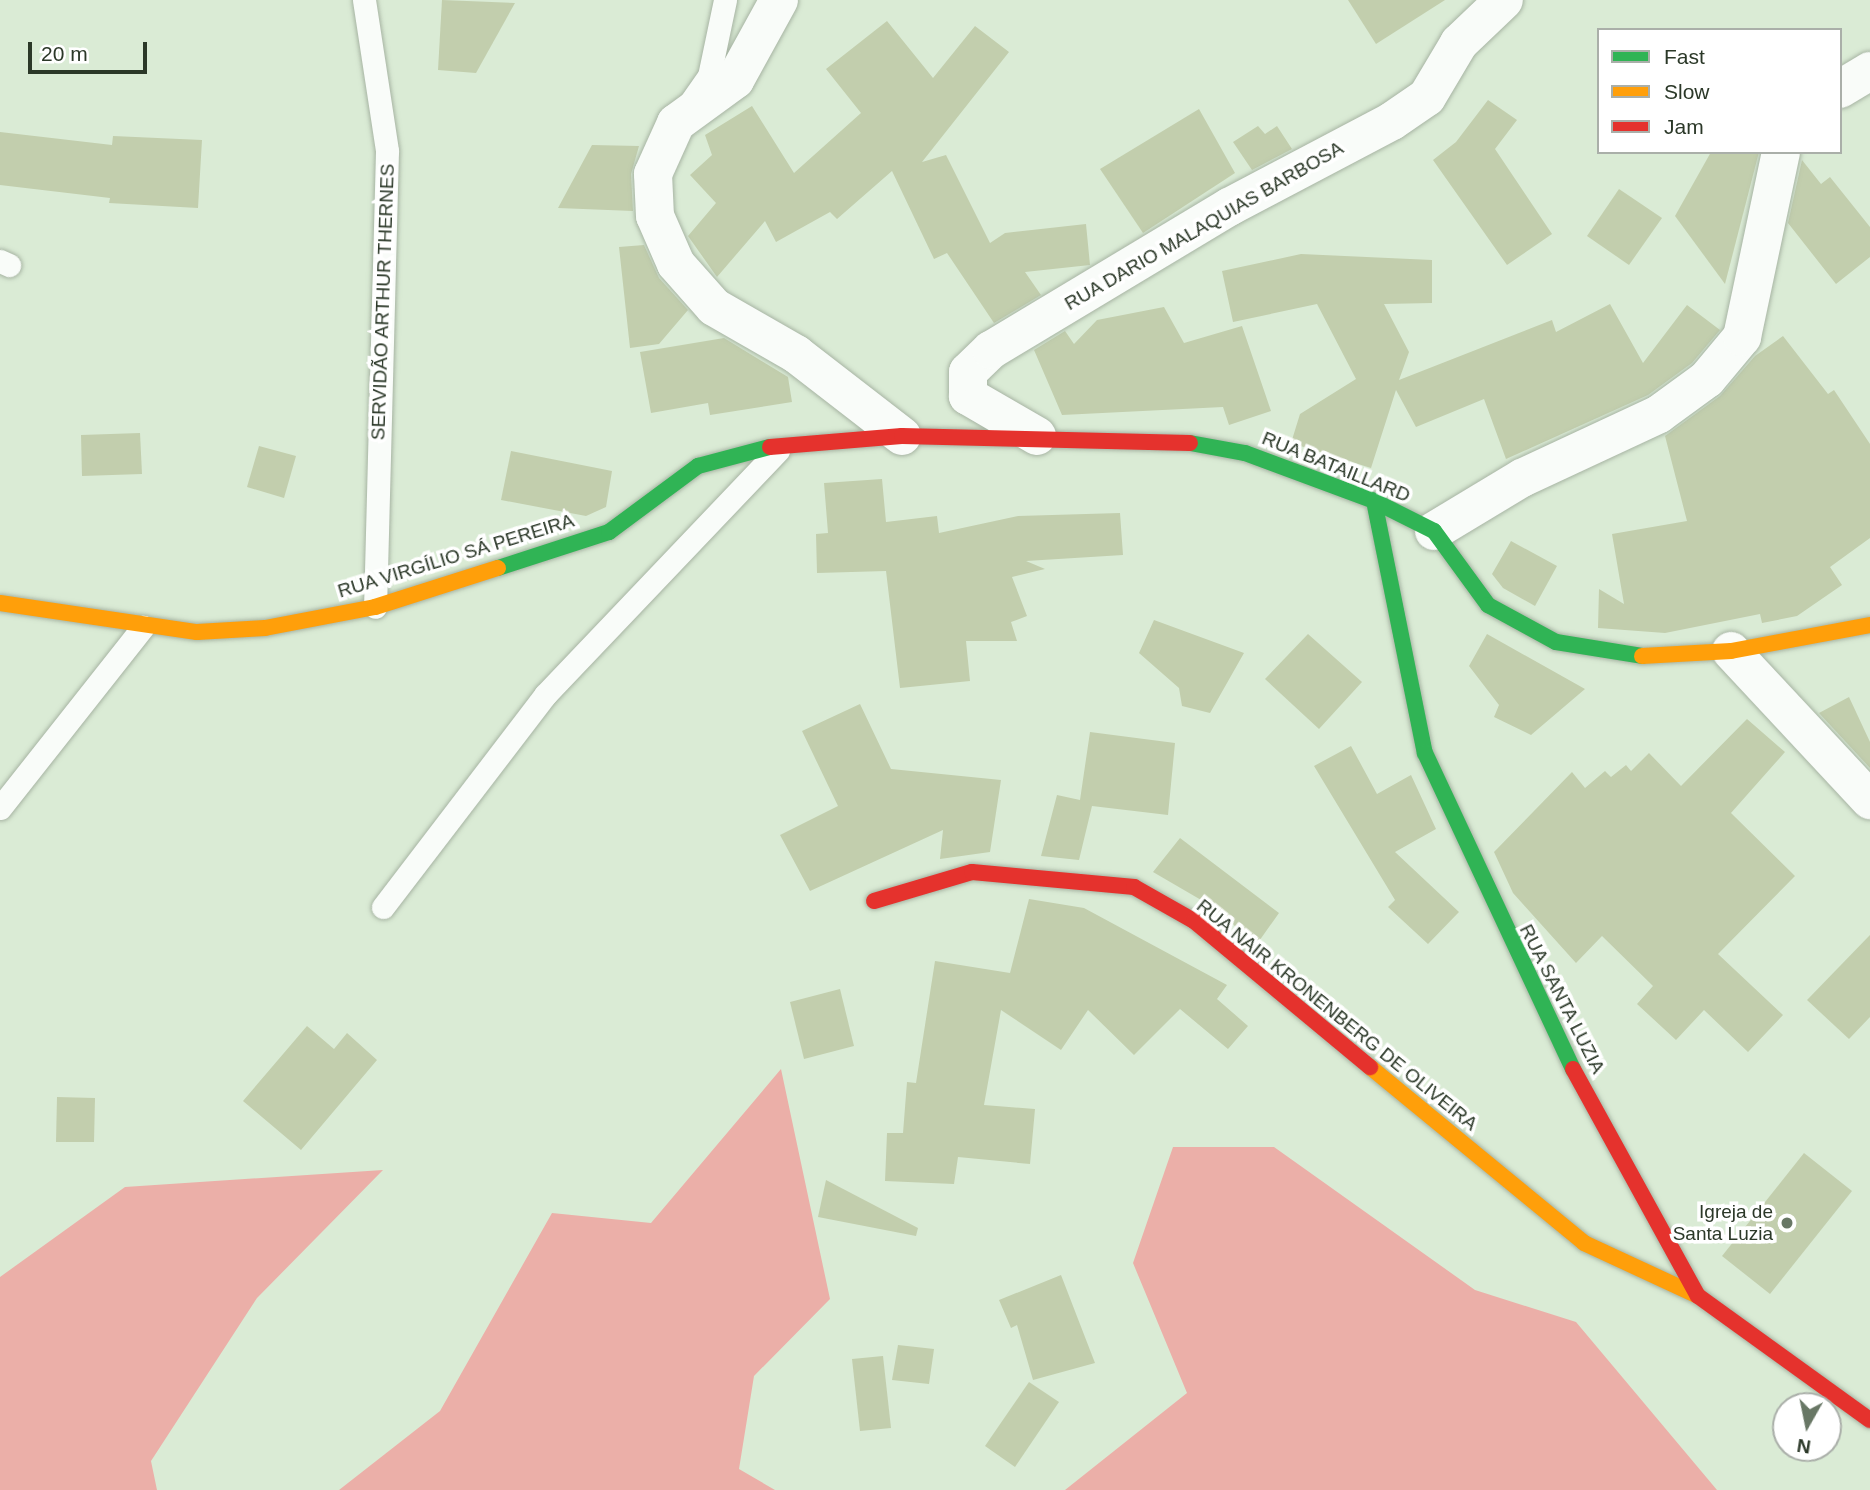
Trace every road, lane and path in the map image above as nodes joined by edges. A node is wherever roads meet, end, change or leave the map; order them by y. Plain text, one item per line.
1 (364, 0) edge
2 (724, 0) edge
3 (779, 0) edge
4 (1504, 0) edge
5 (1870, 71) edge
6 (1842, 88) edge
7 (676, 123) junction
8 (1781, 154) edge
9 (902, 436) junction
10 (1037, 436) junction
11 (786, 443) junction
12 (1374, 501) junction
13 (1434, 531) junction
14 (0, 603) edge
15 (375, 607) junction
16 (1870, 625) edge
17 (143, 627) junction
18 (1731, 651) junction
19 (1870, 800) edge
20 (0, 808) edge
21 (874, 901) dead end
22 (383, 907) dead end
23 (1698, 1296) junction
24 (1870, 1420) edge

1 - 15 lane, SERVIDÃO ARTHUR THERNES
2 - 7 lane
3 - 7 street
4 - 10 street, RUA DARIO MALAQUIAS BARBOSA
5 - 6 street
7 - 9 street
8 - 13 street
9 - 10 street, RUA BATAILLARD
9 - 11 street, RUA VIRGÍLIO SÁ PEREIRA
10 - 12 street, RUA BATAILLARD
11 - 15 street, RUA VIRGÍLIO SÁ PEREIRA
11 - 22 lane
12 - 13 street, RUA BATAILLARD
12 - 23 street, RUA SANTA LUZIA
13 - 18 street, RUA BATAILLARD
14 - 17 street, RUA VIRGÍLIO SÁ PEREIRA
15 - 17 street, RUA VIRGÍLIO SÁ PEREIRA
16 - 18 street, RUA BATAILLARD
17 - 20 lane
18 - 19 street
21 - 23 street, RUA NAIR KRONENBERG DE OLIVEIRA
23 - 24 street, RUA SANTA LUZIA

